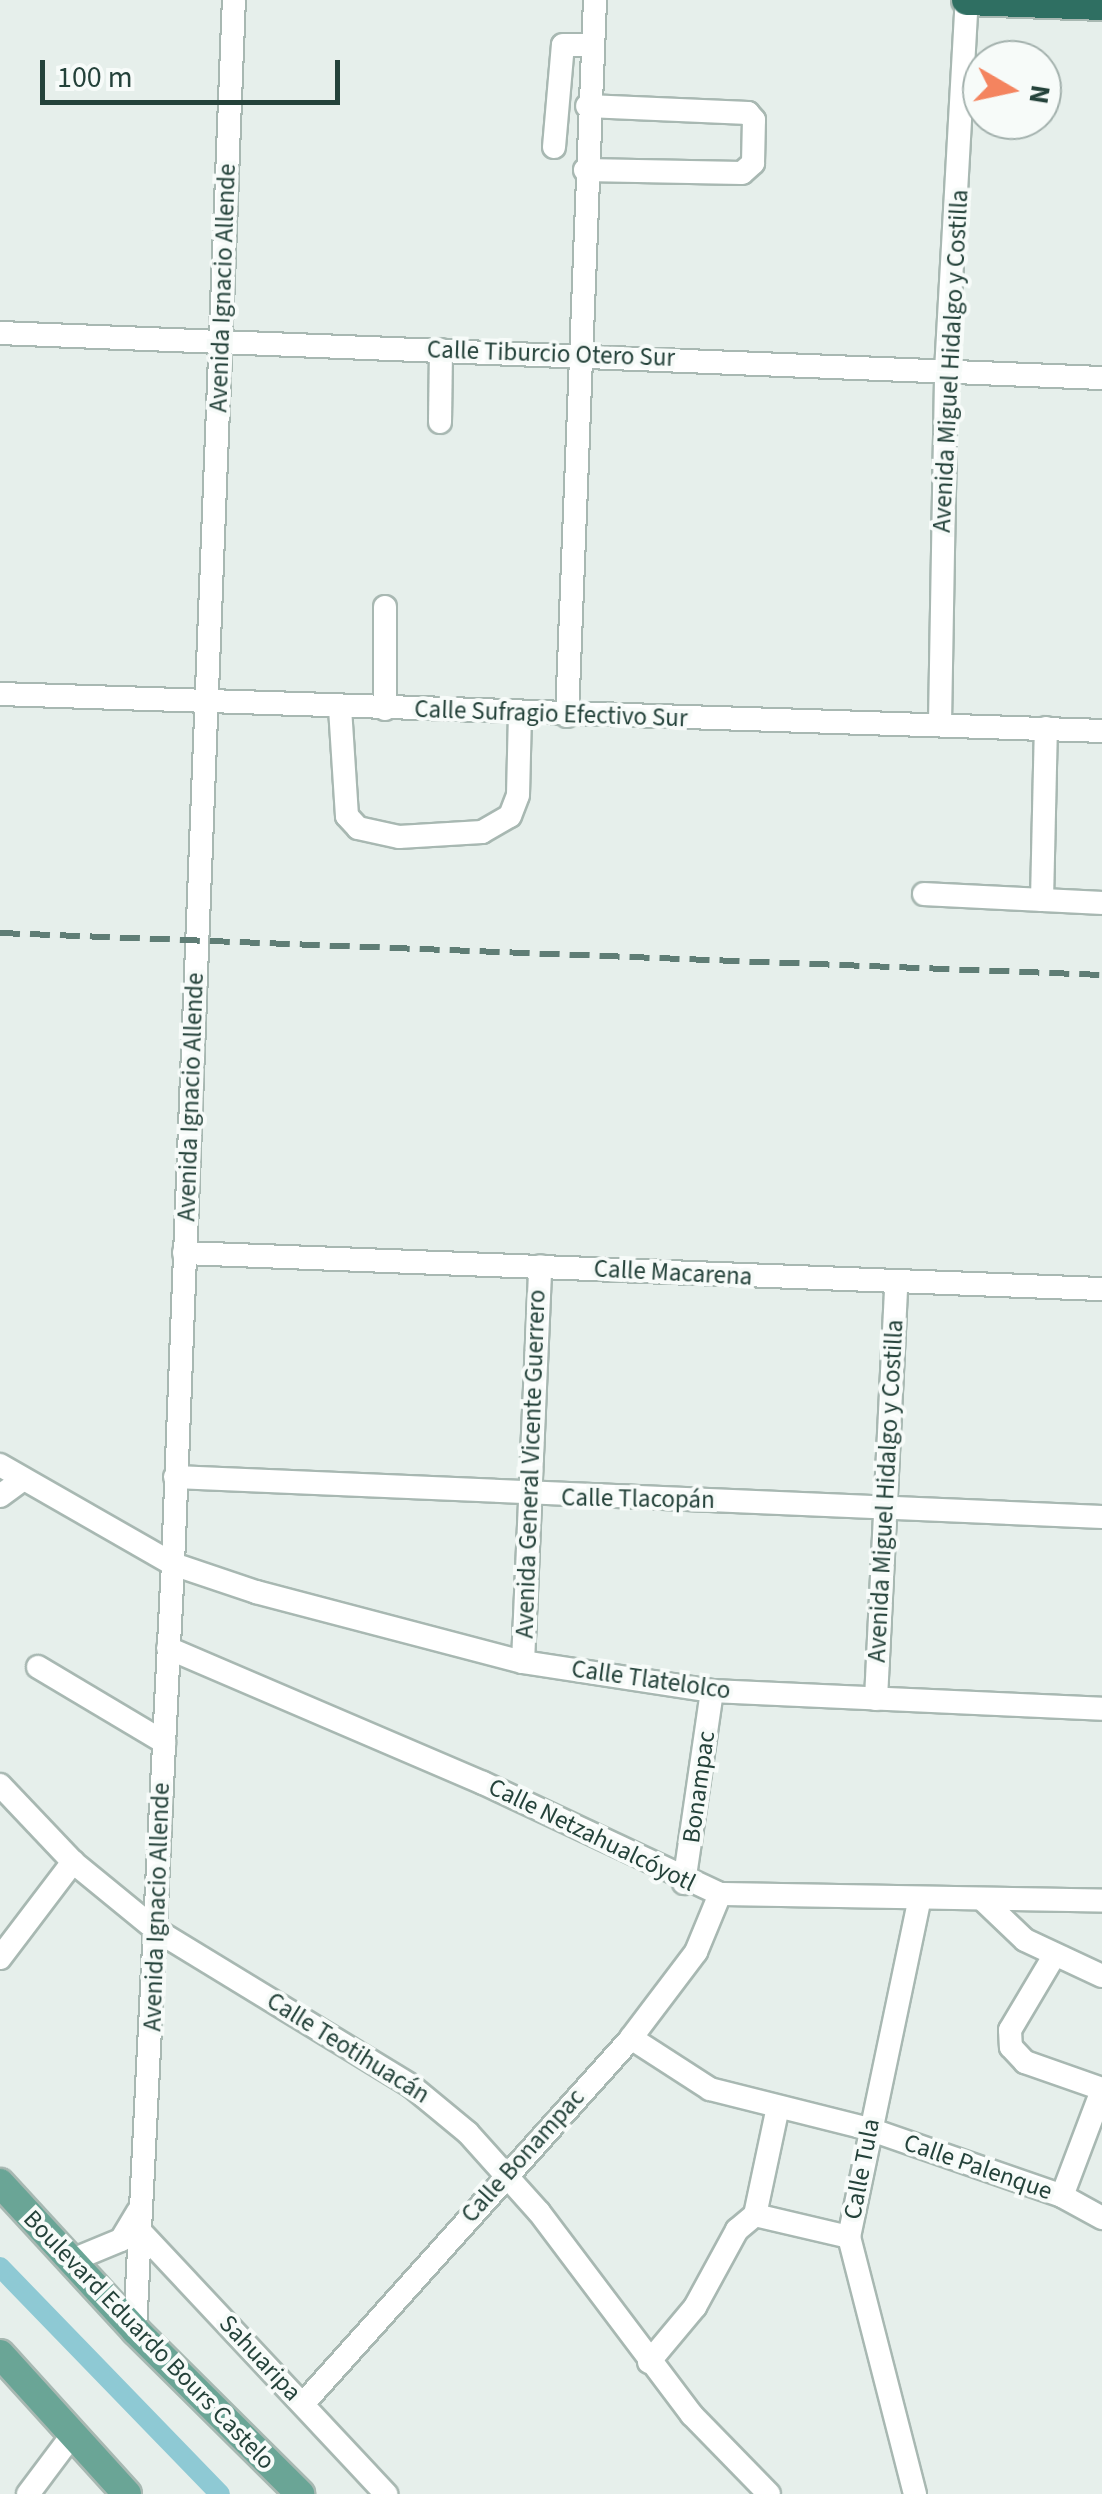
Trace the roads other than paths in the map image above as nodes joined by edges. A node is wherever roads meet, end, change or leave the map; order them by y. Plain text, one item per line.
1 (234, 0) edge
2 (595, 0) edge
3 (967, 0) edge
4 (989, 0) edge
5 (1102, 5) edge
6 (589, 45) junction
7 (588, 106) junction
8 (554, 147) dead end
9 (585, 170) junction
10 (0, 334) edge
11 (221, 342) junction
12 (442, 350) junction
13 (579, 354) junction
14 (946, 371) junction
15 (1102, 378) edge
16 (440, 422) dead end
17 (385, 606) dead end
18 (0, 694) edge
19 (208, 703) junction
20 (340, 708) junction
21 (385, 709) junction
22 (520, 714) junction
23 (567, 716) junction
24 (940, 723) junction
25 (1046, 728) junction
26 (1102, 731) edge
27 (924, 894) dead end
28 (1042, 900) junction
29 (1102, 903) edge
30 (184, 1254) junction
31 (540, 1266) junction
32 (896, 1283) junction
33 (1102, 1289) edge
34 (0, 1466) edge
35 (175, 1477) junction
36 (22, 1480) junction
37 (0, 1496) edge
38 (532, 1496) junction
39 (884, 1506) junction
40 (1102, 1516) edge
41 (173, 1564) junction
42 (168, 1648) junction
43 (523, 1662) junction
44 (38, 1667) dead end
45 (712, 1691) junction
46 (876, 1699) junction
47 (1102, 1710) edge
48 (164, 1742) junction
49 (0, 1785) edge
50 (73, 1862) junction
51 (684, 1882) junction
52 (720, 1894) junction
53 (982, 1899) junction
54 (918, 1901) junction
55 (1102, 1901) edge
56 (156, 1930) junction
57 (1054, 1956) junction
58 (0, 1958) edge
59 (1102, 1976) edge
60 (632, 2038) junction
61 (1102, 2089) edge
62 (778, 2107) junction
63 (869, 2129) junction
64 (506, 2173) junction
65 (0, 2184) edge
66 (1062, 2196) junction
67 (756, 2215) junction
68 (1102, 2218) edge
69 (139, 2229) junction
70 (849, 2236) junction
71 (70, 2261) junction
72 (134, 2330) junction
73 (0, 2354) edge
74 (649, 2362) junction
75 (303, 2404) junction
76 (72, 2434) junction
77 (28, 2494) edge
78 (127, 2494) edge
79 (300, 2494) edge
80 (386, 2494) edge
81 (769, 2494) edge
82 (915, 2494) edge

1 - 11 street, Avenida Ignacio Allende
2 - 6 street
3 - 4 highway
3 - 14 street, Avenida Miguel Hidalgo y Costilla
4 - 5 highway
6 - 7 street
6 - 8 street
7 - 9 street
7 - 9 street
9 - 13 street
10 - 11 street, Calle Tiburcio Otero Sur
11 - 12 street, Calle Tiburcio Otero Sur
11 - 19 street, Avenida Ignacio Allende
12 - 13 street, Calle Tiburcio Otero Sur
12 - 16 street
13 - 14 street, Calle Tiburcio Otero Sur
13 - 23 street
14 - 15 street, Calle Tiburcio Otero Sur
14 - 24 street, Avenida Miguel Hidalgo y Costilla
17 - 21 street
18 - 19 street, Calle Sufragio Efectivo Sur
19 - 20 street, Calle Sufragio Efectivo Sur
19 - 30 street, Avenida Ignacio Allende
20 - 21 street, Calle Sufragio Efectivo Sur
20 - 22 street
21 - 22 street, Calle Sufragio Efectivo Sur
22 - 23 street, Calle Sufragio Efectivo Sur
23 - 24 street, Calle Sufragio Efectivo Sur
24 - 25 street, Calle Sufragio Efectivo Sur
25 - 26 street, Calle Sufragio Efectivo Sur
25 - 28 street
27 - 28 street
28 - 29 street
30 - 31 street, Calle Macarena
30 - 35 street, Avenida Ignacio Allende
31 - 32 street, Calle Macarena
31 - 38 street, Avenida General Vicente Guerrero
32 - 33 street, Calle Macarena
32 - 39 street, Avenida Miguel Hidalgo y Costilla
34 - 36 street, Calle Tlatelolco
35 - 38 street, Calle Tlacopán
35 - 41 street, Avenida Ignacio Allende
36 - 37 street
36 - 41 street, Calle Tlatelolco
38 - 39 street, Calle Tlacopán
38 - 43 street, Avenida General Vicente Guerrero
39 - 40 street, Calle Tlacopán
39 - 46 street, Avenida Miguel Hidalgo y Costilla
41 - 42 street, Avenida Ignacio Allende
41 - 43 street, Calle Tlatelolco
42 - 48 street, Avenida Ignacio Allende
42 - 51 street, Calle Netzahualcóyotl
43 - 45 street, Calle Tlatelolco
44 - 48 street
45 - 46 street, Calle Tlatelolco
45 - 51 street, Bonampac
46 - 47 street, Calle Tlatelolco
48 - 56 street, Avenida Ignacio Allende
49 - 50 street, Calle Teotihuacán
50 - 56 street, Calle Teotihuacán
50 - 58 street
51 - 52 street, Calle Netzahualcóyotl
52 - 54 street, Calle Netzahualcóyotl
52 - 60 street, Calle Bonampac
53 - 54 street, Calle Netzahualcóyotl
53 - 55 street, Calle Netzahualcóyotl
53 - 57 street
54 - 63 street, Calle Tula
56 - 64 street, Calle Teotihuacán
56 - 69 street, Avenida Ignacio Allende
57 - 59 street
57 - 61 street
60 - 62 street, Calle Palenque
60 - 64 street, Calle Bonampac
61 - 66 street
62 - 63 street, Calle Palenque
62 - 67 street
63 - 66 street, Calle Palenque
63 - 70 street, Calle Tula
64 - 74 street, Calle Teotihuacán
64 - 75 street, Calle Bonampac
65 - 71 main road, Boulevard Eduardo Bours Castelo
66 - 68 street, Calle Palenque
67 - 70 street
67 - 74 street
69 - 71 street
69 - 72 street, Avenida Ignacio Allende
69 - 75 street, Sahuaripa
70 - 82 street, Calle Tula
71 - 72 main road, Boulevard Eduardo Bours Castelo
72 - 79 main road, Boulevard Eduardo Bours Castelo
73 - 76 main road
74 - 81 street, Calle Teotihuacán
75 - 80 street, Sahuaripa
76 - 77 street
76 - 78 main road

